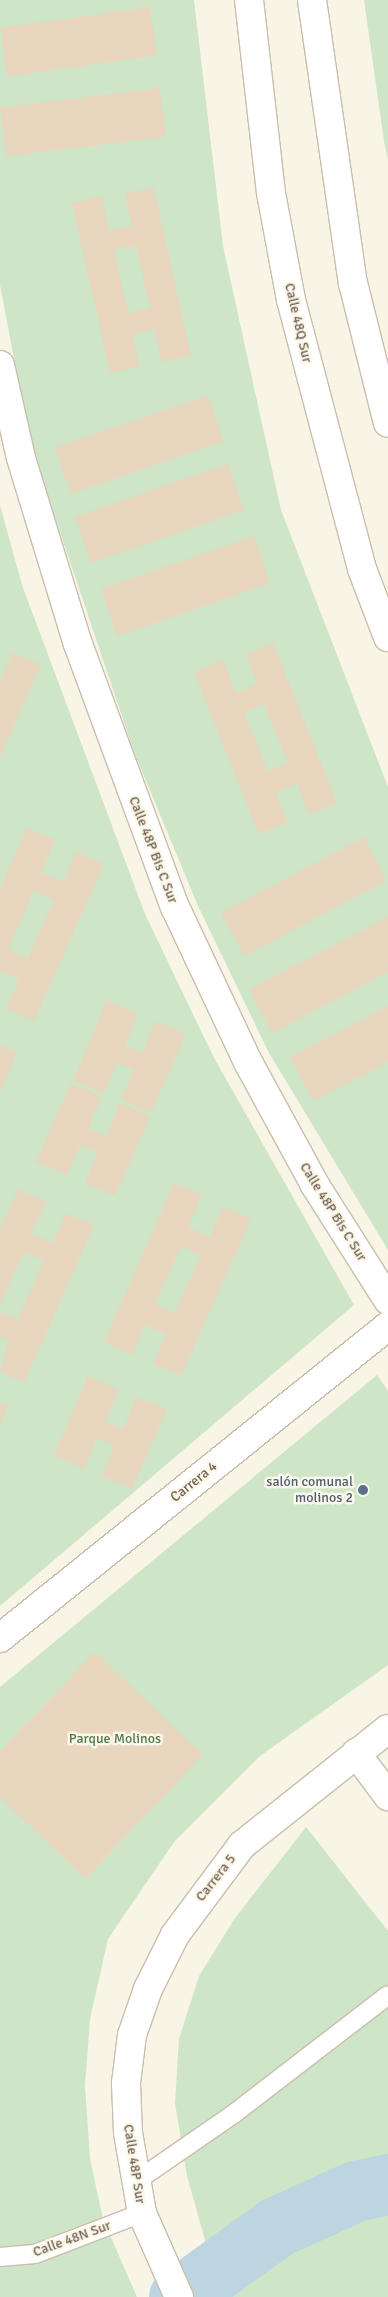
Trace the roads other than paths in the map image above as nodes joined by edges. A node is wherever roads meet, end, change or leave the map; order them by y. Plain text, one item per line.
1 (249, 0) edge
2 (312, 0) edge
3 (0, 365) edge
4 (388, 423) edge
5 (388, 637) edge
6 (388, 1300) edge
7 (388, 1326) edge
8 (0, 1638) edge
9 (388, 1729) edge
10 (356, 1754) junction
11 (388, 1796) edge
12 (388, 1995) edge
13 (126, 2083) joint
14 (135, 2182) junction
15 (142, 2213) junction
16 (0, 2257) edge
17 (180, 2297) edge

1 - 5 main road, Calle 48Q Sur
2 - 4 main road
3 - 6 main road, Calle 48P Bis C Sur
7 - 8 main road, Carrera 4
9 - 10 main road, Carrera 5
10 - 11 main road
10 - 13 main road, Carrera 5
12 - 14 lane
13 - 14 main road, Calle 48P Sur
14 - 15 main road, Calle 48P Sur
15 - 16 lane, Calle 48N Sur
15 - 17 main road, Calle 48P Sur

